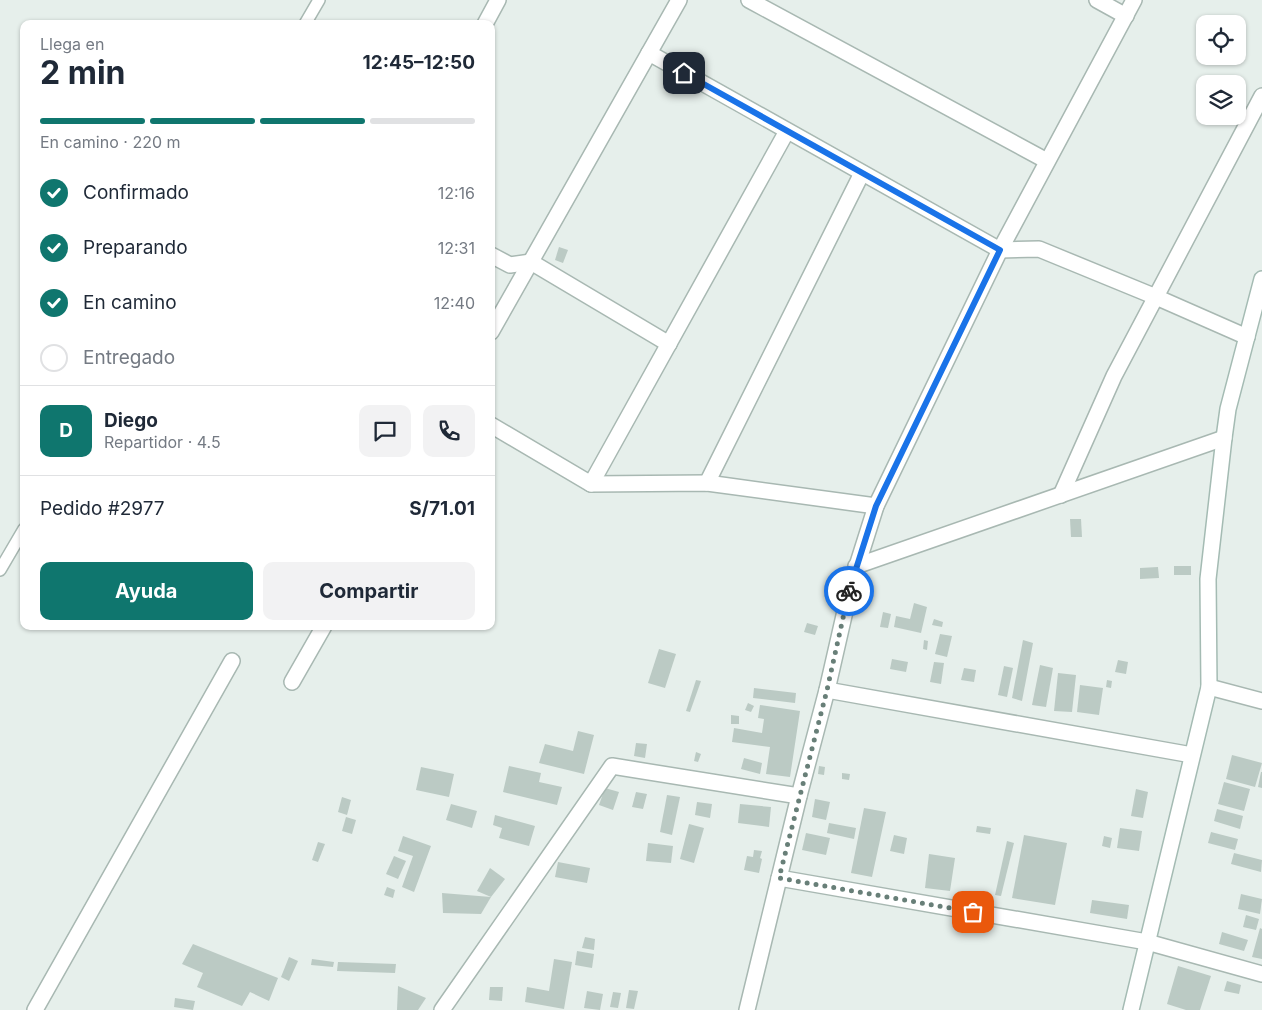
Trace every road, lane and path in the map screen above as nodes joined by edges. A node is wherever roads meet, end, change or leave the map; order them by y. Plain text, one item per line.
1 (318, 0) edge
2 (498, 0) edge
3 (679, 0) edge
4 (749, 0) edge
5 (1097, 0) edge
6 (1134, 0) edge
7 (1126, 16) junction
8 (308, 20) edge
9 (487, 20) edge
10 (649, 54) junction
11 (1262, 96) edge
12 (787, 131) junction
13 (1047, 162) junction
14 (862, 173) junction
15 (1000, 250) junction
16 (495, 257) edge
17 (531, 262) junction
18 (1262, 279) edge
19 (1156, 297) junction
20 (495, 325) edge
21 (1247, 337) junction
22 (669, 344) junction
23 (495, 427) edge
24 (1224, 438) junction
25 (707, 483) junction
26 (591, 484) junction
27 (1061, 495) junction
28 (876, 506) junction
29 (20, 537) edge
30 (856, 566) junction
31 (0, 570) edge
32 (322, 630) edge
33 (232, 661) dead end
34 (292, 682) dead end
35 (1209, 687) junction
36 (827, 690) junction
37 (1262, 701) edge
38 (1192, 755) junction
39 (799, 796) junction
40 (779, 878) junction
41 (1147, 942) junction
42 (1262, 974) edge
43 (35, 1010) edge
44 (442, 1010) edge
45 (448, 1010) edge
46 (747, 1010) edge
47 (1131, 1010) edge

1 - 8 lane
2 - 9 street
3 - 10 street
4 - 13 street
5 - 7 street
6 - 7 street
7 - 13 street
10 - 12 street
10 - 17 street
11 - 19 street
12 - 14 street
12 - 22 street
13 - 15 street
14 - 15 street
14 - 25 street
15 - 19 street
15 - 28 street
16 - 17 street
17 - 20 street
17 - 22 street
18 - 21 street
19 - 21 street
19 - 27 street
21 - 24 street
22 - 26 street
23 - 26 street
24 - 27 street
24 - 35 street
25 - 26 street
25 - 28 street
27 - 30 street
28 - 30 street
29 - 31 lane
30 - 36 street
32 - 34 street
33 - 43 street
35 - 37 street
35 - 38 street
36 - 38 street
36 - 39 street
38 - 41 street
39 - 40 street
39 - 44 street
40 - 41 street
40 - 46 street
41 - 42 street
41 - 47 street
44 - 45 street

